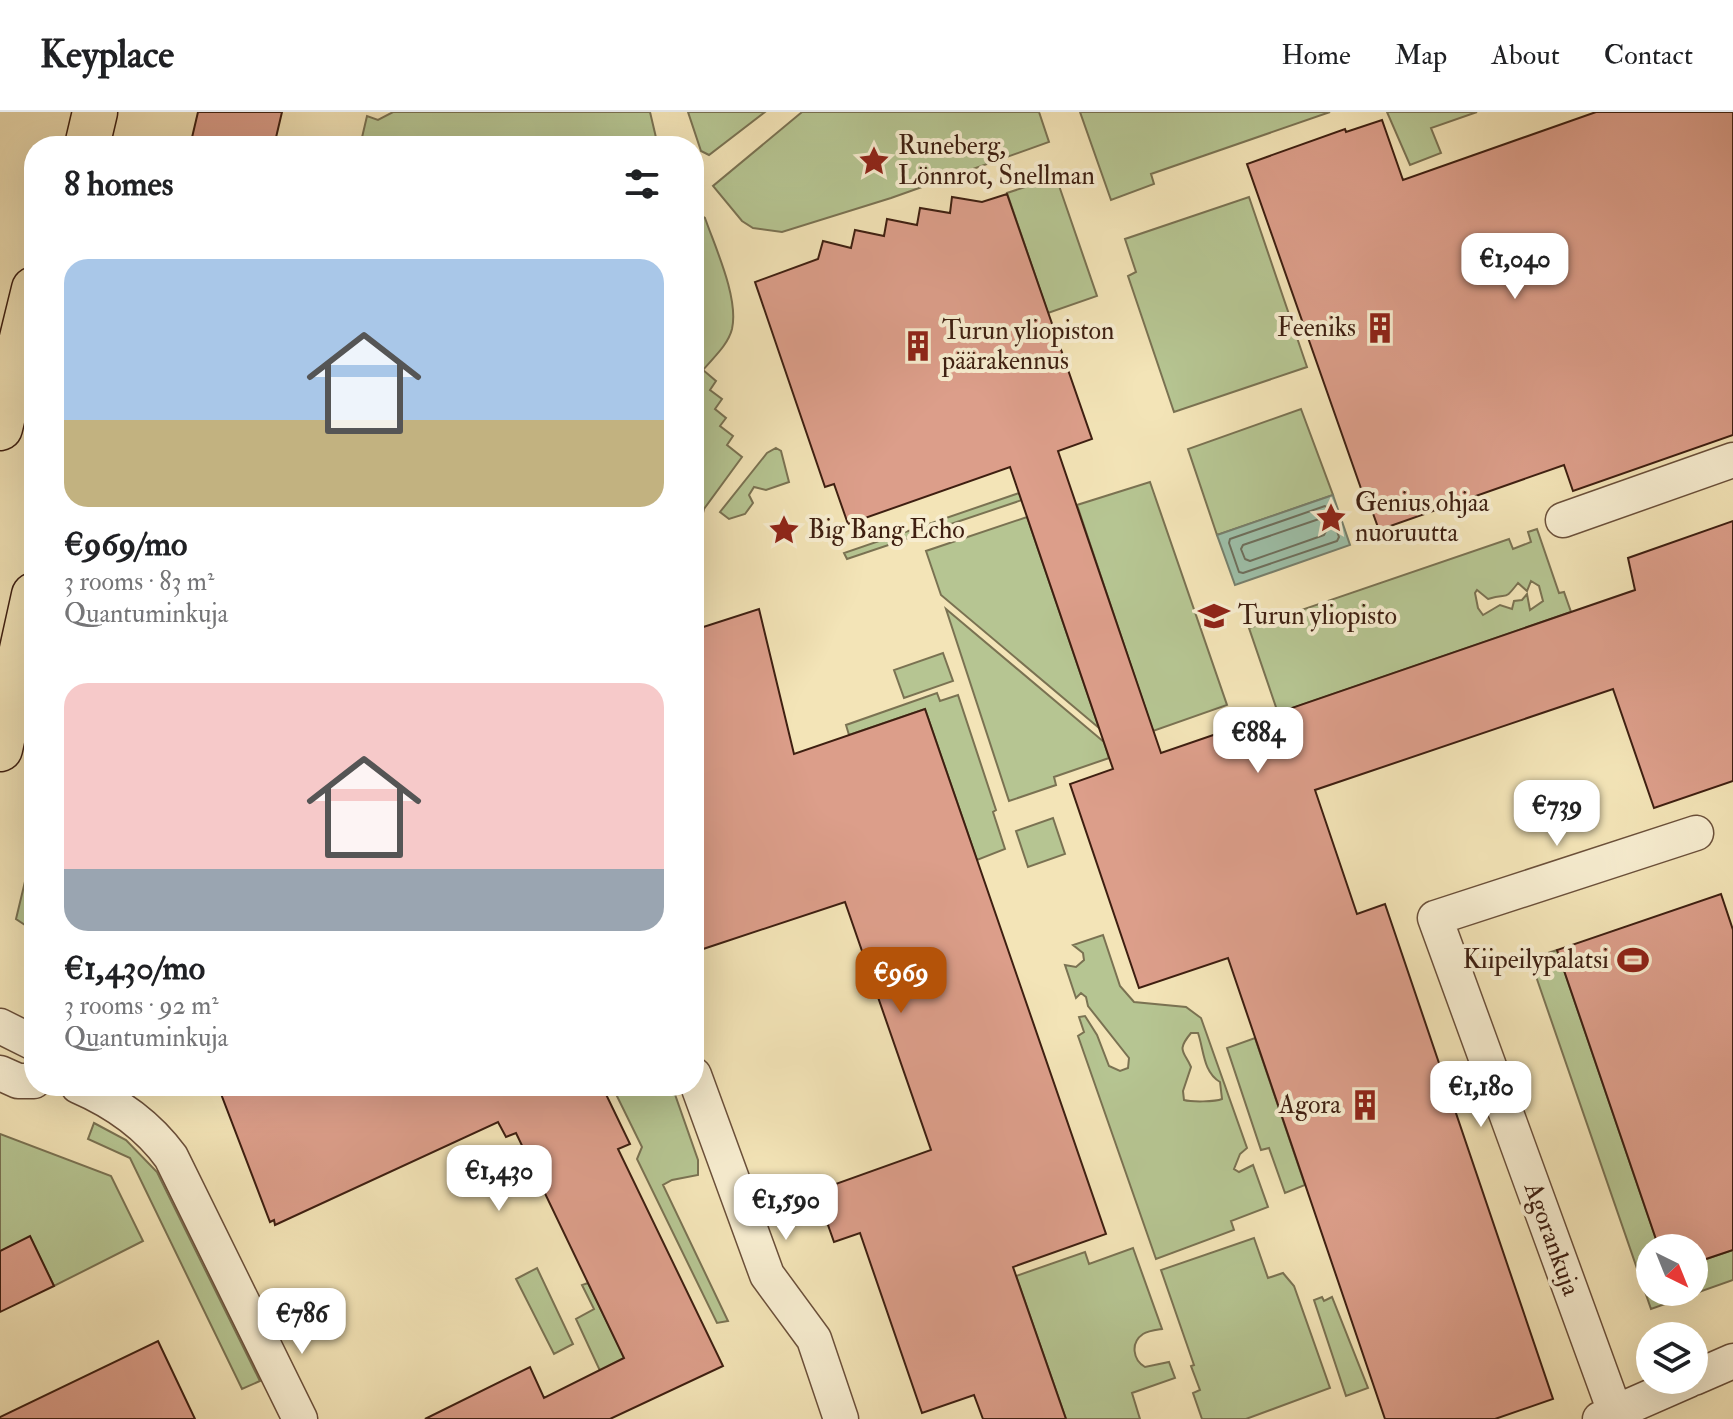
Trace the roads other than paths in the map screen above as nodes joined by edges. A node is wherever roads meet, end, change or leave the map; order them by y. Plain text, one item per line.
1 (95, 112) edge
2 (89, 136) edge
3 (24, 330) edge
4 (5, 408) edge
5 (1733, 460) edge
6 (1563, 520) dead end
7 (24, 640) edge
8 (0, 749) edge
9 (1696, 833) dead end
10 (0, 1026) edge
11 (24, 1038) edge
12 (0, 1073) edge
13 (24, 1081) edge
14 (101, 1096) edge
15 (702, 1096) edge
16 (1733, 1361) edge
17 (1708, 1372) edge
18 (1658, 1394) edge
19 (1608, 1416) edge
20 (300, 1419) edge
21 (841, 1419) edge

1 - 2 highway
3 - 4 highway
5 - 6 street
7 - 8 highway
9 - 19 street, Agorankuja
10 - 11 street
12 - 13 street
14 - 20 street
15 - 21 street
16 - 17 street
18 - 19 street

